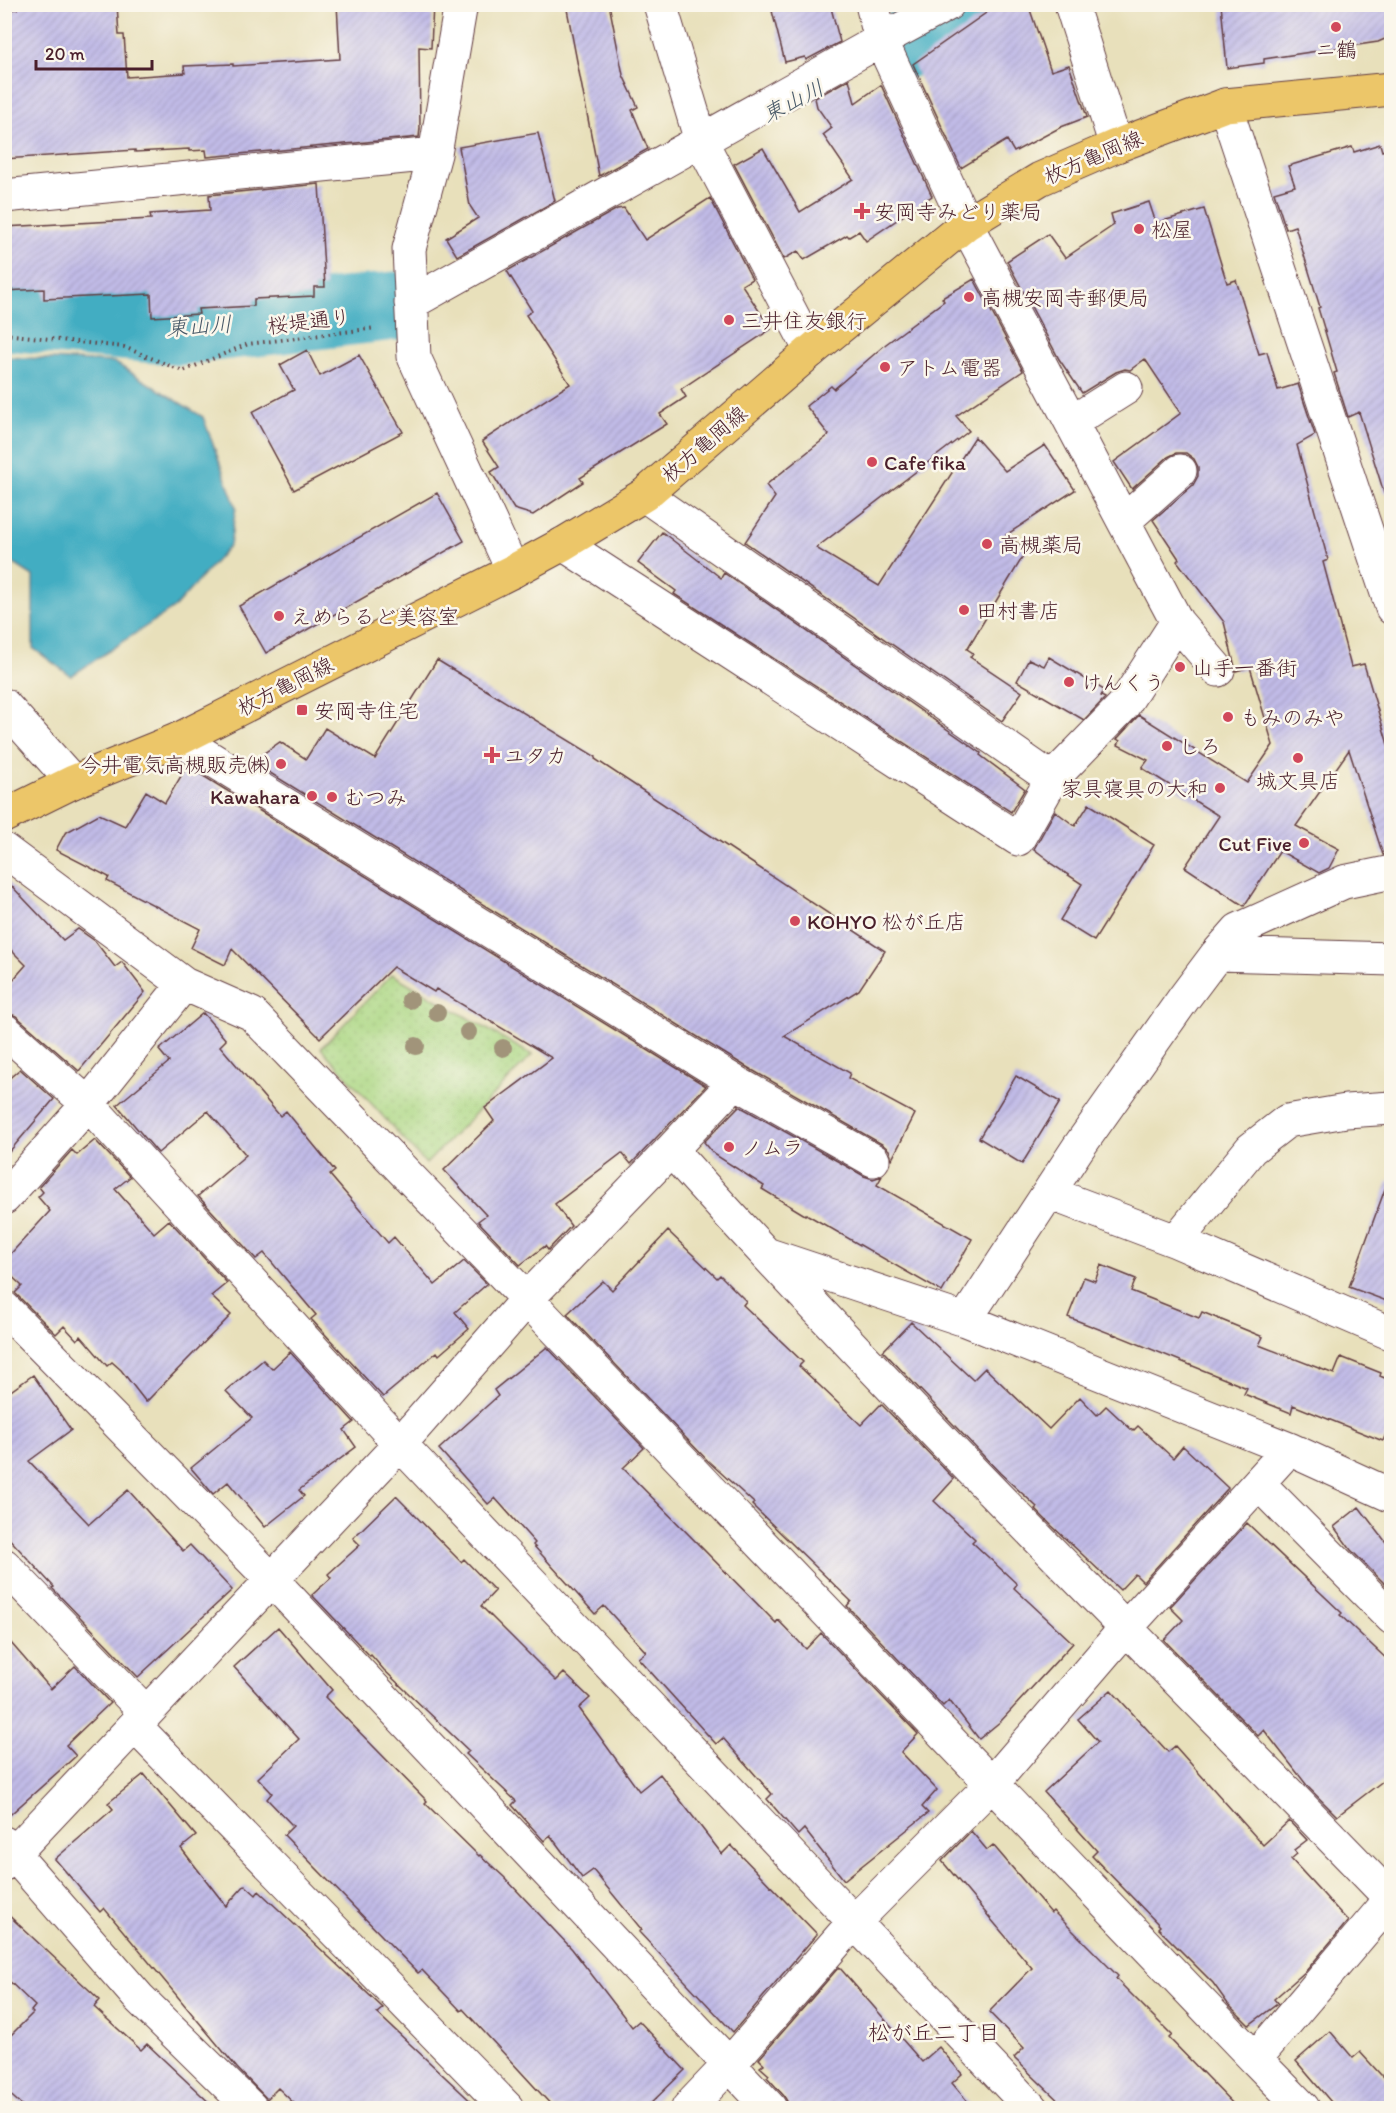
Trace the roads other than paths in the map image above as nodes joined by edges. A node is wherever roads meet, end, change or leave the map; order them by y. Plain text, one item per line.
1 (461, 4) edge
2 (660, 4) edge
3 (872, 4) edge
4 (948, 4) edge
5 (1071, 4) edge
6 (881, 40) junction
7 (1392, 89) edge
8 (1225, 105) junction
9 (701, 141) junction
10 (1116, 146) junction
11 (435, 154) junction
12 (4, 196) edge
13 (966, 224) junction
14 (412, 313) junction
15 (812, 351) junction
16 (1126, 388) dead end
17 (1072, 422) junction
18 (1180, 471) dead end
19 (644, 495) junction
20 (1124, 521) junction
21 (563, 544) junction
22 (513, 571) junction
23 (1392, 608) edge
24 (1178, 622) junction
25 (1218, 670) dead end
26 (4, 705) edge
27 (180, 739) junction
28 (1052, 779) junction
29 (73, 782) junction
30 (4, 816) edge
31 (4, 850) edge
32 (1392, 872) edge
33 (1217, 954) junction
34 (1392, 960) edge
35 (184, 984) junction
36 (4, 1030) edge
37 (735, 1082) junction
38 (88, 1104) junction
39 (1392, 1108) edge
40 (670, 1150) junction
41 (873, 1160) dead end
42 (1049, 1192) junction
43 (4, 1198) edge
44 (1176, 1241) junction
45 (764, 1254) junction
46 (527, 1299) junction
47 (4, 1308) edge
48 (965, 1320) junction
49 (1392, 1334) edge
50 (400, 1444) junction
51 (1289, 1449) junction
52 (1258, 1483) junction
53 (1392, 1496) edge
54 (4, 1565) edge
55 (272, 1580) junction
56 (1392, 1618) edge
57 (1125, 1629) junction
58 (140, 1720) junction
59 (991, 1785) junction
60 (8, 1853) edge
61 (1391, 1899) edge
62 (855, 1922) junction
63 (1255, 2059) junction
64 (729, 2065) junction
65 (251, 2109) edge
66 (507, 2109) edge
67 (687, 2109) edge
68 (770, 2109) edge
69 (1031, 2109) edge
70 (1303, 2109) edge

1 - 11 street
2 - 9 street
3 - 6 street
4 - 6 street
5 - 10 street
6 - 9 street
6 - 13 street
7 - 8 main road, 枚方亀岡線
8 - 10 main road, 枚方亀岡線
8 - 23 street
9 - 14 street
9 - 15 street
10 - 13 main road, 枚方亀岡線
11 - 12 street
11 - 14 street
13 - 15 main road, 枚方亀岡線
13 - 17 street
14 - 22 street
15 - 19 main road, 枚方亀岡線
16 - 17 street
17 - 20 street
18 - 20 street
19 - 21 main road, 枚方亀岡線
19 - 28 street
20 - 24 street
21 - 22 main road, 枚方亀岡線
21 - 28 street
22 - 27 main road, 枚方亀岡線
24 - 25 street
24 - 28 street
26 - 29 street
27 - 29 main road, 枚方亀岡線
27 - 37 street
29 - 30 main road, 枚方亀岡線
31 - 35 street
32 - 33 street
33 - 34 street
33 - 42 street
35 - 38 street
35 - 46 street
36 - 38 street
37 - 40 street
37 - 41 street
38 - 43 street
38 - 50 street
39 - 44 street
40 - 45 street
40 - 46 street
42 - 44 street
42 - 48 street
44 - 49 street
45 - 48 street
45 - 57 street
46 - 50 street
46 - 59 street
47 - 55 street
48 - 51 street
50 - 55 street
50 - 62 street
51 - 52 street
51 - 53 street
52 - 56 street
52 - 57 street
54 - 58 street
55 - 58 street
55 - 64 street
57 - 59 street
57 - 61 street
58 - 60 street
58 - 66 street
59 - 62 street
59 - 63 street
60 - 65 street
61 - 63 street
62 - 64 street
62 - 69 street
63 - 70 street
64 - 67 street
64 - 68 street

